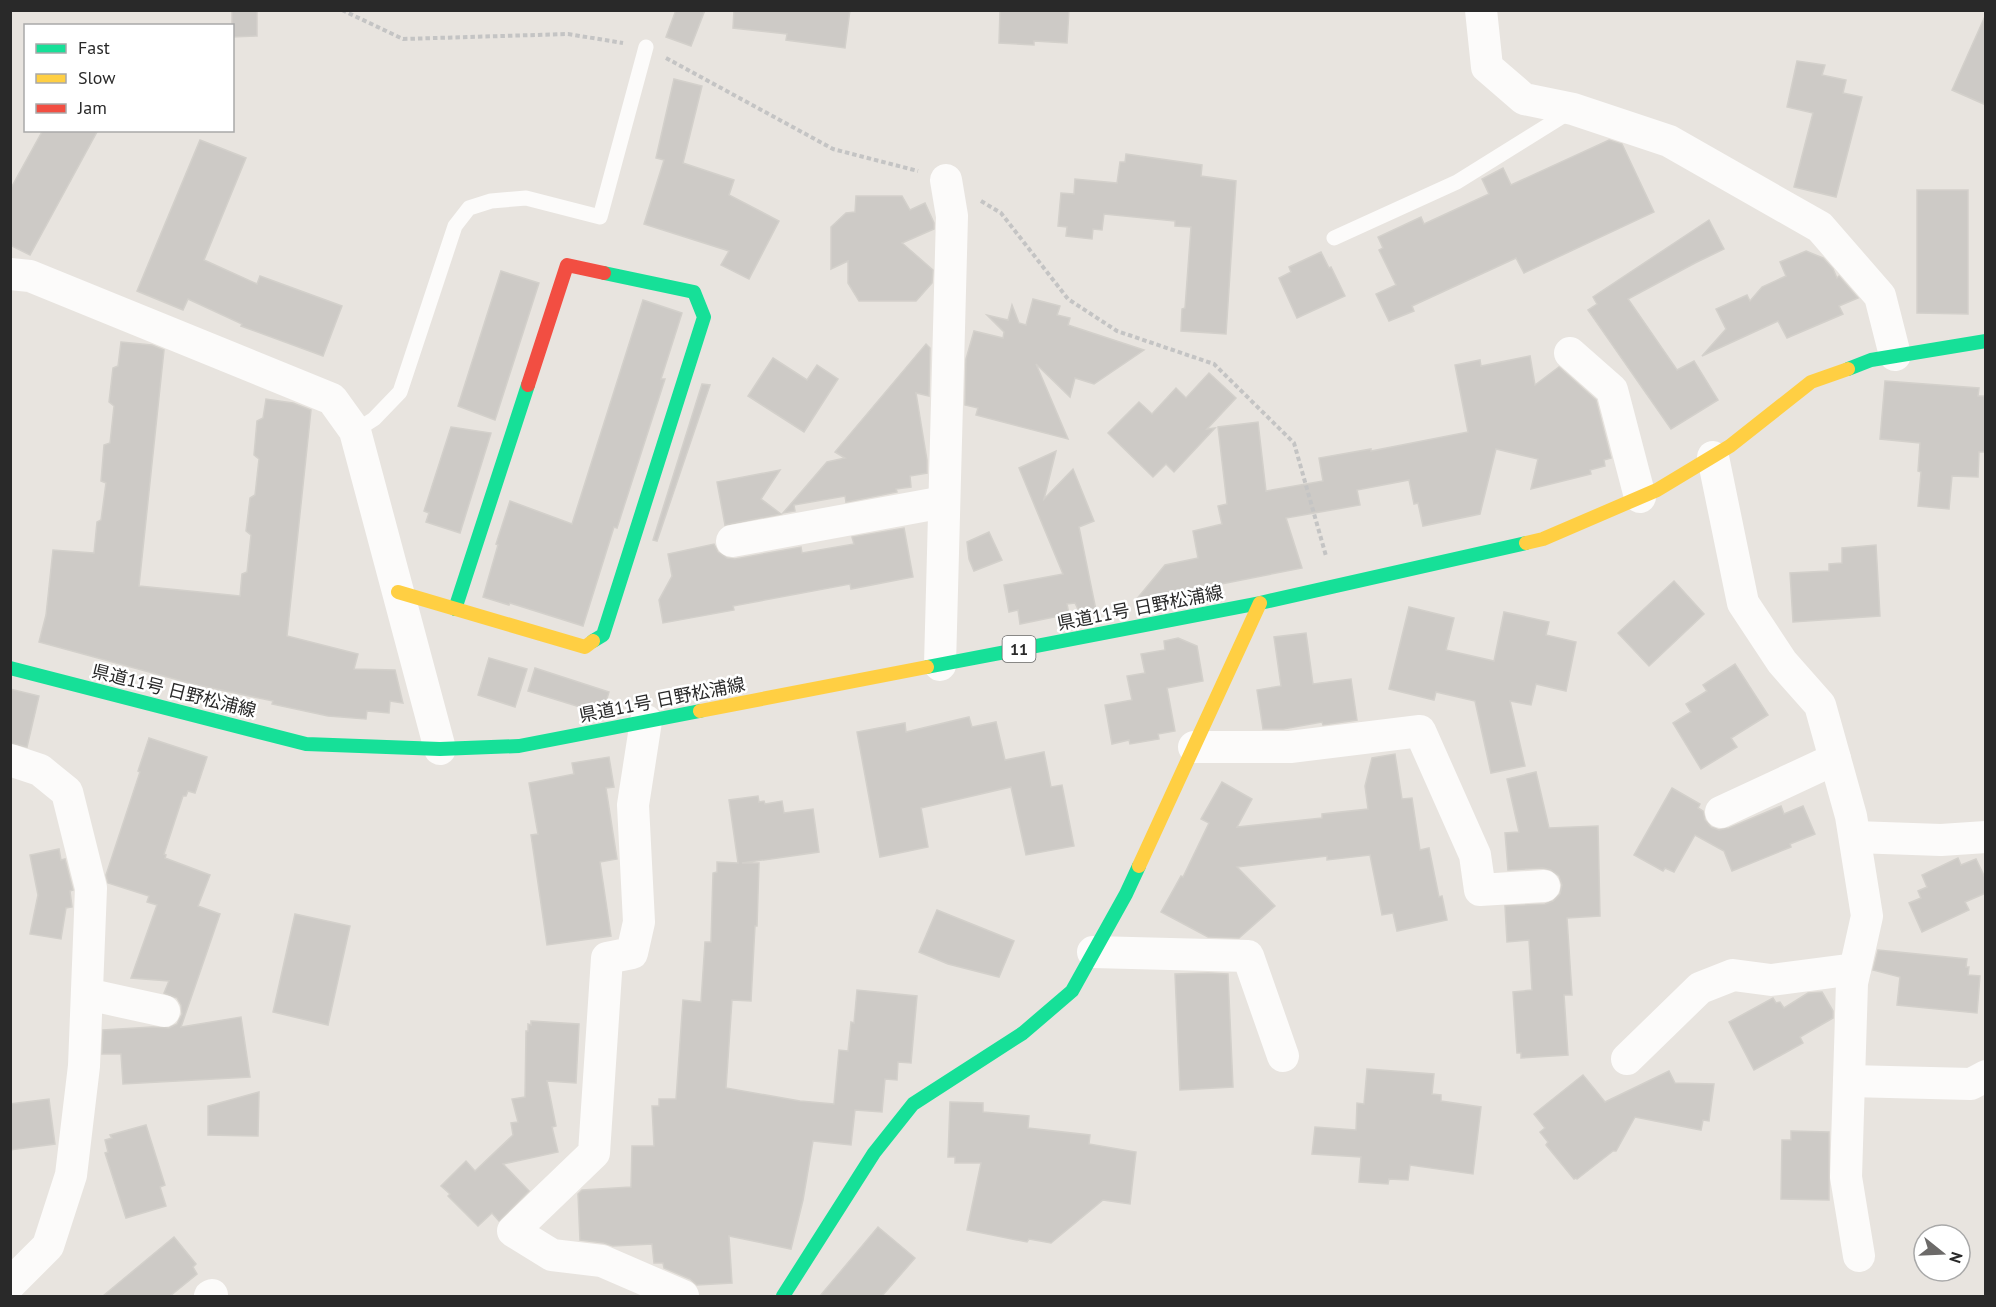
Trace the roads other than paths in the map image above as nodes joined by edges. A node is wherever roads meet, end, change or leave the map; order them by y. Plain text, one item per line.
1 (1481, 10) edge
2 (646, 47) road end
3 (1573, 109) junction
4 (946, 180) road end
5 (1334, 238) dead end
6 (10, 274) edge
7 (1986, 341) edge
8 (1570, 353) dead end
9 (1895, 355) junction
10 (355, 431) junction
11 (1713, 457) junction
12 (1640, 497) junction
13 (944, 502) junction
14 (732, 541) dead end
15 (398, 592) junction
16 (1260, 603) junction
17 (454, 609) junction
18 (940, 665) junction
19 (10, 668) edge
20 (646, 721) junction
21 (1194, 747) junction
22 (440, 749) junction
23 (1835, 759) junction
24 (10, 760) edge
25 (1721, 812) dead end
26 (1855, 837) junction
27 (1986, 837) edge
28 (1544, 886) dead end
29 (1093, 952) junction
30 (1855, 969) junction
31 (87, 994) junction
32 (164, 1011) dead end
33 (1283, 1056) dead end
34 (1627, 1059) dead end
35 (1986, 1076) edge
36 (1849, 1081) junction
37 (1859, 1256) dead end
38 (10, 1284) edge
39 (683, 1296) edge
40 (783, 1296) edge

1 - 3 street
2 - 10 lane
3 - 5 lane
3 - 9 street
4 - 13 street
6 - 10 street
7 - 9 main road, 県道11号 日野松浦線 / 11
8 - 12 street
9 - 11 main road, 県道11号 日野松浦線 / 11
10 - 15 street
11 - 12 main road, 県道11号 日野松浦線 / 11
11 - 23 street
12 - 16 main road, 県道11号 日野松浦線 / 11
13 - 14 street
13 - 18 street
15 - 17 main road
15 - 22 street
16 - 18 main road, 県道11号 日野松浦線 / 11
16 - 21 main road
17 - 17 main road
18 - 20 main road, 県道11号 日野松浦線 / 11
19 - 22 main road, 県道11号 日野松浦線 / 11
20 - 22 main road, 県道11号 日野松浦線 / 11
20 - 39 street
21 - 28 street
21 - 29 main road
23 - 25 street
23 - 26 street
24 - 31 street
26 - 27 street
26 - 30 street
29 - 33 street
29 - 40 main road
30 - 34 street
30 - 36 street
31 - 32 street
31 - 38 street
35 - 36 street
36 - 37 street

